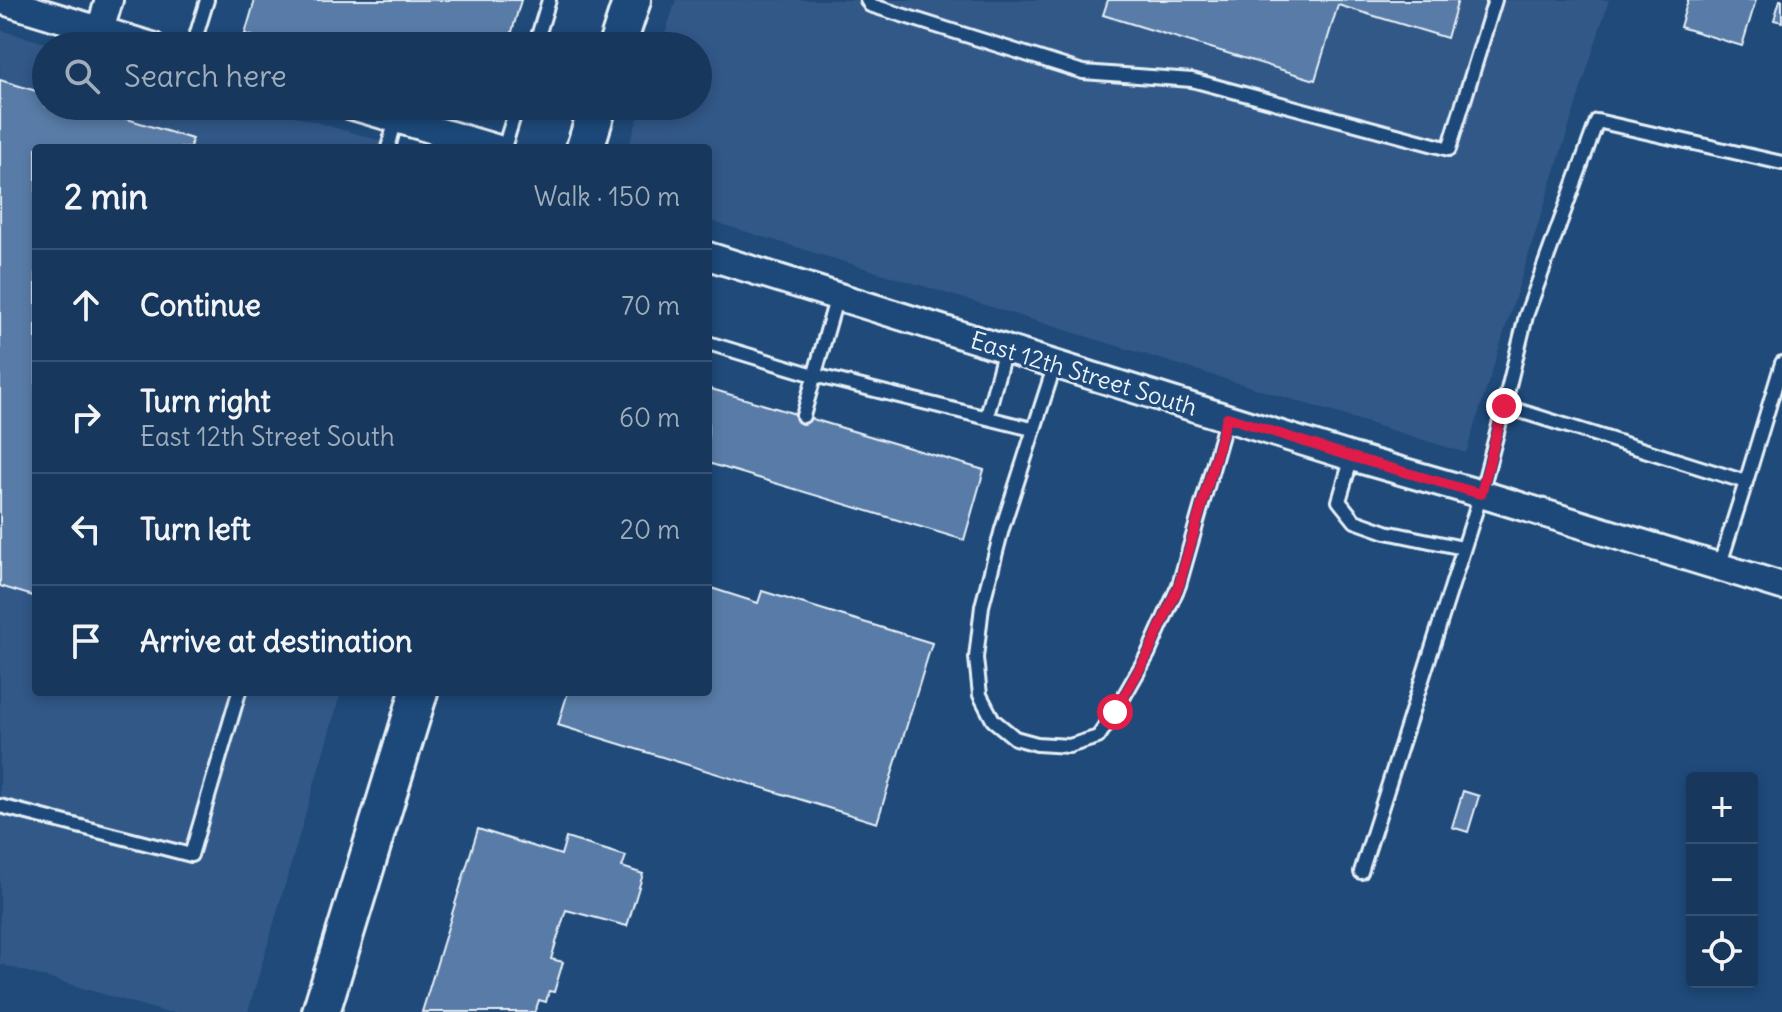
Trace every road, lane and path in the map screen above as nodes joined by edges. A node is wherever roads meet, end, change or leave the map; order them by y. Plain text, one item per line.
1 (0, 0) edge
2 (109, 0) edge
3 (207, 0) edge
4 (549, 0) edge
5 (632, 0) edge
6 (867, 0) edge
7 (1495, 0) edge
8 (100, 30) junction
9 (106, 32) edge
10 (197, 32) edge
11 (539, 32) edge
12 (622, 32) edge
13 (396, 120) edge
14 (399, 120) edge
15 (513, 120) edge
16 (594, 120) edge
17 (389, 144) edge
18 (481, 144) edge
19 (505, 144) edge
20 (586, 144) edge
21 (1782, 163) edge
22 (712, 257) edge
23 (837, 296) junction
24 (712, 344) edge
25 (1005, 349) junction
26 (1782, 363) edge
27 (1055, 364) junction
28 (814, 375) junction
29 (1504, 406) junction
30 (803, 416) dead end
31 (987, 416) junction
32 (1227, 417) junction
33 (1032, 429) junction
34 (1352, 457) junction
35 (1746, 482) junction
36 (1481, 494) junction
37 (1463, 548) junction
38 (1719, 567) junction
39 (1782, 586) edge
40 (238, 696) edge
41 (418, 696) edge
42 (0, 806) edge
43 (1361, 872) dead end
44 (321, 1012) edge

1 - 8 street
2 - 8 street
3 - 10 lane
4 - 11 lane
5 - 12 main road
6 - 7 lane
8 - 9 street
13 - 17 lane
14 - 18 street
15 - 19 lane
16 - 20 main road
21 - 29 lane
22 - 23 street, East 12th Street South
23 - 25 street, East 12th Street South
23 - 28 lane
24 - 28 lane
25 - 27 street, East 12th Street South
25 - 31 lane
26 - 35 lane
27 - 32 street, East 12th Street South
27 - 33 lane
28 - 30 lane
28 - 31 lane
29 - 35 lane
29 - 36 lane
31 - 33 lane
32 - 33 lane
32 - 34 street, East 12th Street South
34 - 36 street, East 12th Street South
34 - 37 lane
35 - 38 lane
36 - 37 lane
36 - 38 street, East 12th Street South
37 - 43 lane
38 - 39 street, East 12th Street South
40 - 42 lane
41 - 44 main road

